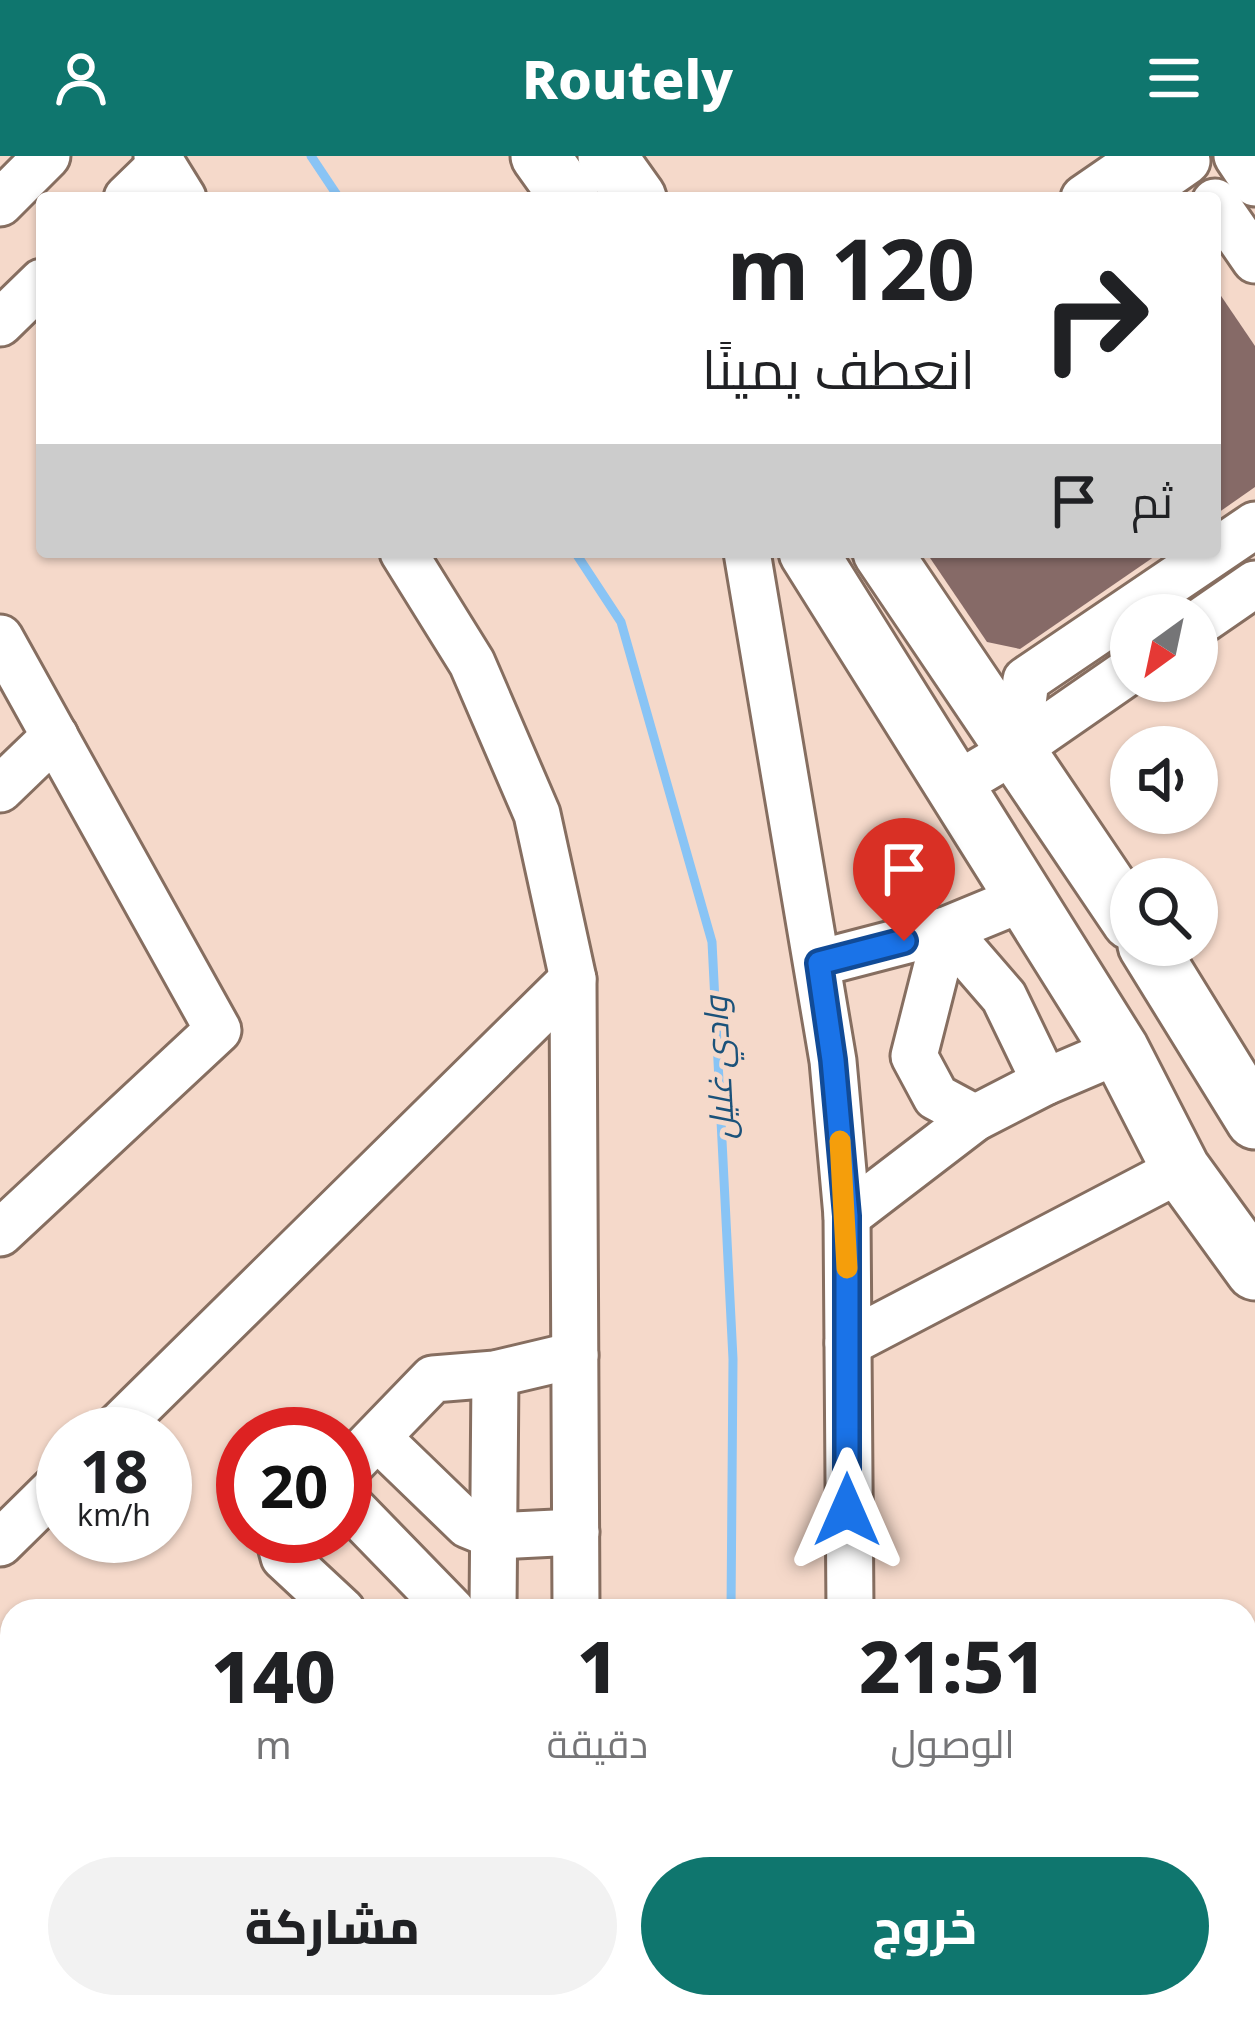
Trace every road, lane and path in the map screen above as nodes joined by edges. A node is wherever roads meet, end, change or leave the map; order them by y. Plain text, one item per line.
1 (47, 156) edge
2 (540, 156) edge
3 (608, 156) edge
4 (1237, 156) edge
5 (1172, 158) edge
6 (167, 173) edge
7 (1255, 183) edge
8 (137, 192) edge
9 (566, 192) edge
10 (633, 192) edge
11 (1097, 192) edge
12 (1139, 192) edge
13 (1206, 192) edge
14 (0, 203) edge
15 (1221, 210) edge
16 (1255, 260) edge
17 (36, 288) edge
18 (0, 323) edge
19 (1255, 525) edge
20 (1221, 548) edge
21 (407, 558) edge
22 (748, 558) edge
23 (812, 558) edge
24 (886, 558) edge
25 (1206, 558) edge
26 (1255, 584) edge
27 (1218, 610) edge
28 (0, 638) edge
29 (1110, 685) edge
30 (55, 736) junction
31 (1017, 749) junction
32 (953, 787) junction
33 (0, 789) edge
34 (1110, 889) edge
35 (1026, 897) junction
36 (946, 930) junction
37 (819, 963) junction
38 (1160, 966) edge
39 (573, 980) junction
40 (1120, 1050) junction
41 (1045, 1082) junction
42 (975, 1118) junction
43 (1255, 1120) edge
44 (1181, 1169) junction
45 (847, 1216) junction
46 (0, 1233) edge
47 (1255, 1270) edge
48 (848, 1343) junction
49 (575, 1355) junction
50 (495, 1374) junction
51 (433, 1379) junction
52 (138, 1407) edge
53 (378, 1438) junction
54 (494, 1439) junction
55 (372, 1444) edge
56 (36, 1508) edge
57 (372, 1529) edge
58 (576, 1532) junction
59 (495, 1536) junction
60 (0, 1543) edge
61 (846, 1551) junction
62 (290, 1563) edge
63 (329, 1599) edge
64 (440, 1599) edge
65 (493, 1599) edge
66 (576, 1599) edge
67 (849, 1599) edge
68 (876, 1599) edge

1 - 14 street
2 - 9 main road
3 - 10 main road
4 - 7 street
5 - 11 street
5 - 12 street
5 - 13 street
6 - 8 street
15 - 16 street
17 - 18 street
19 - 20 street
21 - 39 street
22 - 37 street
23 - 32 main road
24 - 31 main road
25 - 31 street
26 - 27 street
28 - 30 street
29 - 31 street
30 - 33 street
30 - 46 street
31 - 32 street
31 - 34 main road
32 - 35 main road
35 - 36 street
35 - 40 main road
36 - 37 street
36 - 41 street
36 - 42 street
37 - 45 street
38 - 43 main road
39 - 49 street
39 - 52 street
40 - 41 street
40 - 44 main road
41 - 42 street
42 - 45 street
44 - 47 main road
44 - 48 street
45 - 48 street
48 - 61 street
49 - 50 street
49 - 58 street
50 - 51 street
50 - 54 street
51 - 53 street
51 - 54 street
53 - 55 street
53 - 59 street
54 - 59 street
56 - 60 street
57 - 64 street
58 - 59 street
58 - 66 street
59 - 65 street
61 - 67 street
61 - 68 street
62 - 63 street

